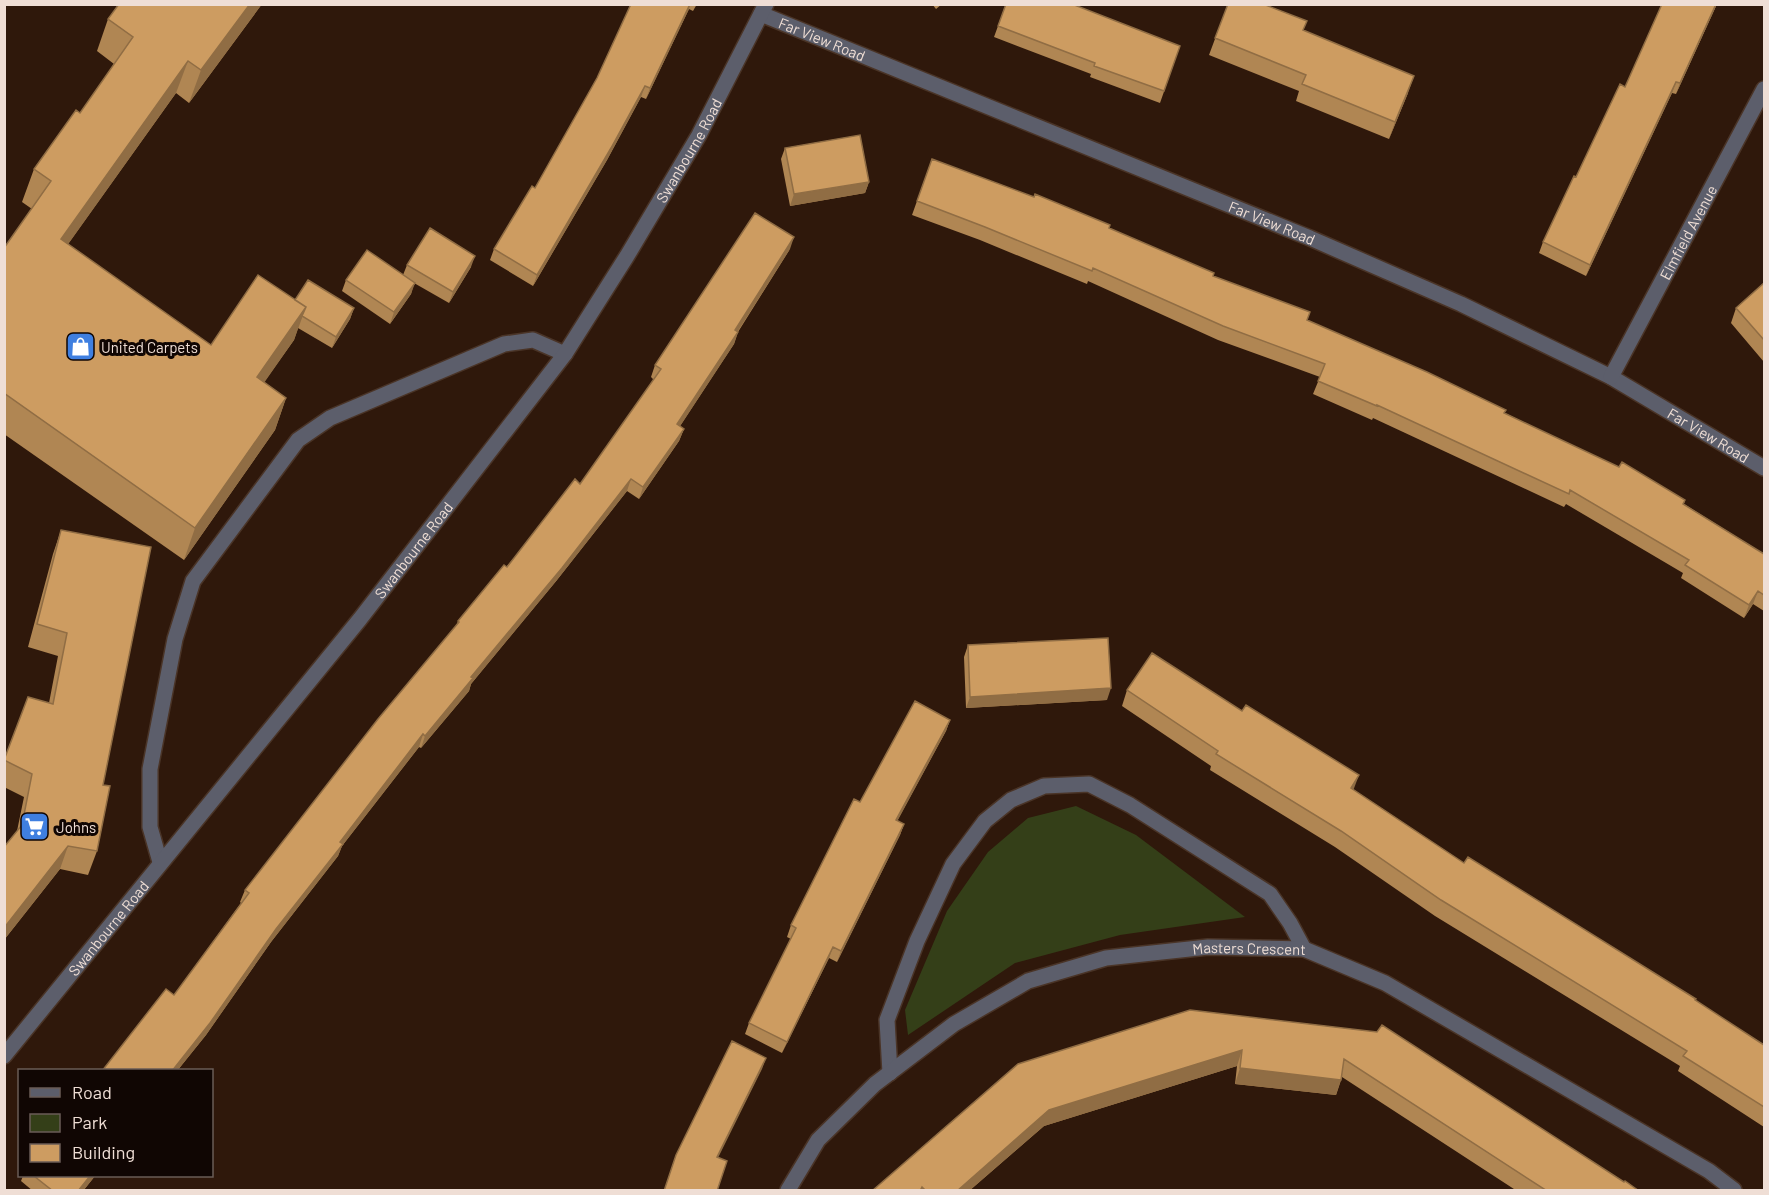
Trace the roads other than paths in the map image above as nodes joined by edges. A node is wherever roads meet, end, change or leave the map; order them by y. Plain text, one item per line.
1 (764, 9) edge
2 (1764, 89) edge
3 (565, 354) junction
4 (1611, 377) junction
5 (1764, 468) edge
6 (160, 862) junction
7 (1304, 949) junction
8 (4, 1056) edge
9 (890, 1073) junction
10 (788, 1191) edge
11 (1734, 1191) edge

1 - 3 street, Swanbourne Road
1 - 4 street, Far View Road
2 - 4 street, Elmfield Avenue
3 - 6 street, Swanbourne Road
3 - 6 street
4 - 5 street, Far View Road
6 - 8 street, Swanbourne Road
7 - 9 street, Masters Crescent
7 - 9 street
7 - 11 street, Masters Crescent
9 - 10 street, Masters Crescent

